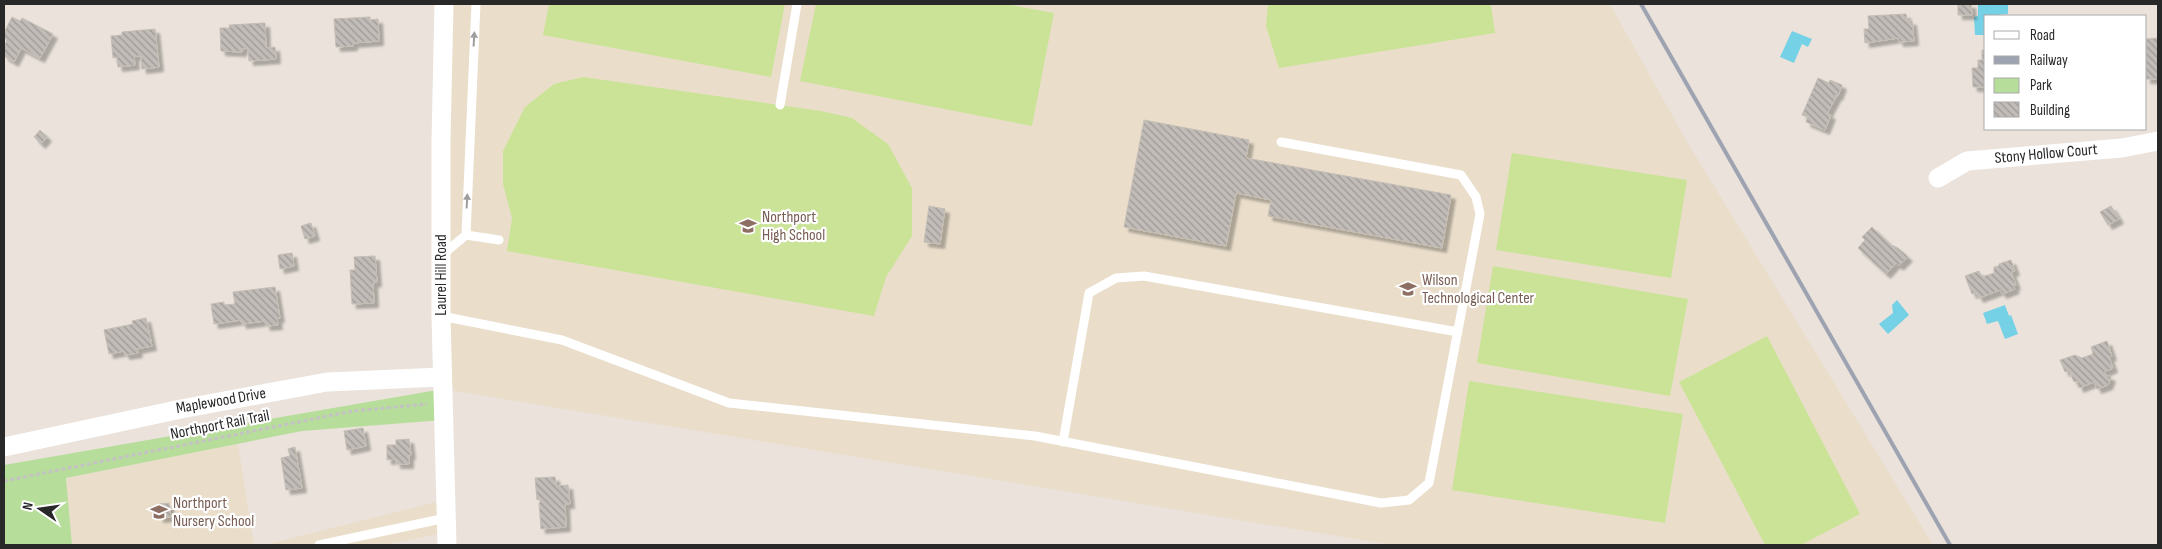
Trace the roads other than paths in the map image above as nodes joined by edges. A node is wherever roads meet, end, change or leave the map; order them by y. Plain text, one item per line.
1 (444, 4) edge
2 (476, 4) edge
3 (797, 4) edge
4 (780, 105) dead end
5 (2158, 141) edge
6 (1281, 142) dead end
7 (1938, 178) dead end
8 (466, 235) junction
9 (499, 240) dead end
10 (441, 256) junction
11 (441, 316) junction
12 (1458, 332) junction
13 (442, 376) junction
14 (1063, 442) junction
15 (4, 447) edge
16 (446, 518) junction
17 (319, 545) edge
18 (446, 545) edge

1 - 10 street, Laurel Hill Road
8 -> 2 lane
3 - 4 lane
5 - 7 street, Stony Hollow Court
6 - 12 lane
8 - 9 lane
8 - 10 lane
10 - 11 street, Laurel Hill Road
11 - 13 street, Laurel Hill Road
11 - 14 lane
12 - 14 lane
12 - 14 lane
13 - 15 street, Maplewood Drive
13 - 16 street, Laurel Hill Road
16 - 17 lane
16 - 18 street, Laurel Hill Road

